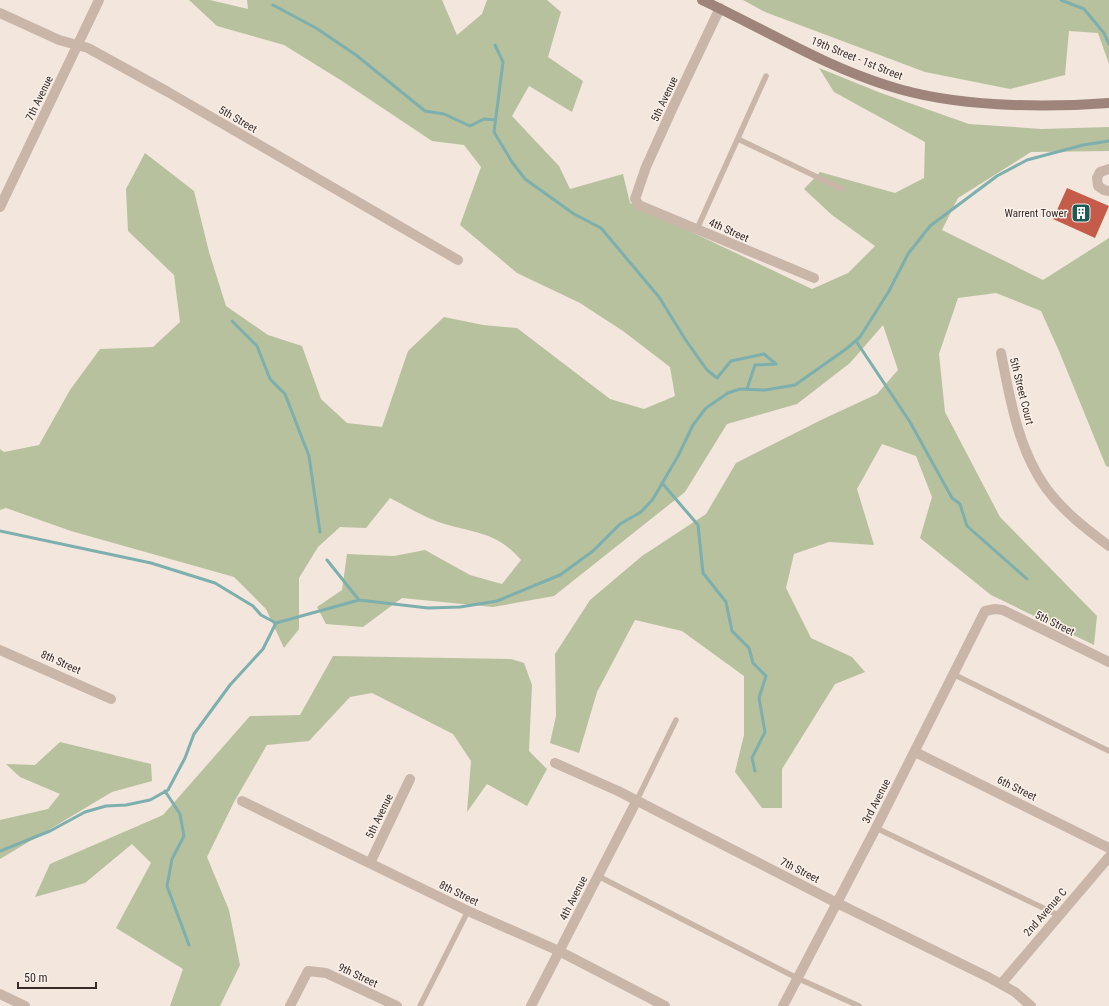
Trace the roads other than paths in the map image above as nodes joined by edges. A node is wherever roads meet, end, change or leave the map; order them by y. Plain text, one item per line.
1 (99, 0) edge
2 (702, 0) edge
3 (720, 8) junction
4 (0, 14) edge
5 (77, 45) junction
6 (766, 76) dead end
7 (1109, 103) edge
8 (738, 139) junction
9 (1109, 169) edge
10 (842, 189) dead end
11 (1109, 191) edge
12 (636, 202) joint
13 (0, 207) edge
14 (697, 229) junction
15 (458, 260) dead end
16 (814, 278) dead end
17 (1001, 353) dead end
18 (1109, 546) edge
19 (990, 609) joint
20 (0, 650) edge
21 (1109, 662) edge
22 (953, 674) junction
23 (111, 699) dead end
24 (676, 720) dead end
25 (1109, 751) edge
26 (915, 752) junction
27 (555, 763) dead end
28 (410, 779) dead end
29 (637, 800) junction
30 (242, 801) dead end
31 (876, 828) junction
32 (1109, 848) edge
33 (1109, 857) edge
34 (370, 863) junction
35 (598, 876) junction
36 (837, 903) junction
37 (468, 911) junction
38 (1058, 915) junction
39 (559, 951) junction
40 (797, 978) junction
41 (1001, 984) junction
42 (0, 994) edge
43 (20, 1005) edge
44 (290, 1006) edge
45 (396, 1006) edge
46 (420, 1006) edge
47 (531, 1006) edge
48 (665, 1006) edge
49 (783, 1006) edge
50 (859, 1006) edge
51 (1031, 1006) edge

1 - 5 street, 7th Avenue
2 - 3 main road, 19th Street - 1st Street
3 - 7 main road, 19th Street - 1st Street
3 - 12 street, 5th Avenue
4 - 5 street, 5th Street
5 - 13 street, 7th Avenue
5 - 15 street, 5th Street
6 - 8 lane
8 - 10 lane
8 - 14 lane
9 - 11 street
12 - 14 street, 4th Street
14 - 16 street, 4th Street
17 - 18 street, 5th Street Court
19 - 21 street, 5th Street
19 - 22 street, 3rd Avenue
20 - 23 street, 8th Street
22 - 25 lane
22 - 26 street, 3rd Avenue
24 - 29 lane
26 - 31 street, 3rd Avenue
26 - 32 street, 6th Street
27 - 29 street, 7th Street
28 - 34 street, 5th Avenue
29 - 35 street, 4th Avenue
29 - 36 street, 7th Street
30 - 34 street, 8th Street
31 - 36 street, 3rd Avenue
31 - 38 lane
33 - 38 street, 2nd Avenue C
34 - 37 street, 8th Street
35 - 39 street, 4th Avenue
35 - 40 lane
36 - 40 street, 3rd Avenue
36 - 41 street, 7th Street
37 - 39 street, 8th Street
37 - 46 lane
38 - 41 street, 2nd Avenue C
39 - 47 street, 4th Avenue
39 - 48 street, 8th Street
40 - 49 street, 3rd Avenue
40 - 50 lane
41 - 51 street, 7th Street
42 - 43 street
44 - 45 street, 9th Street

